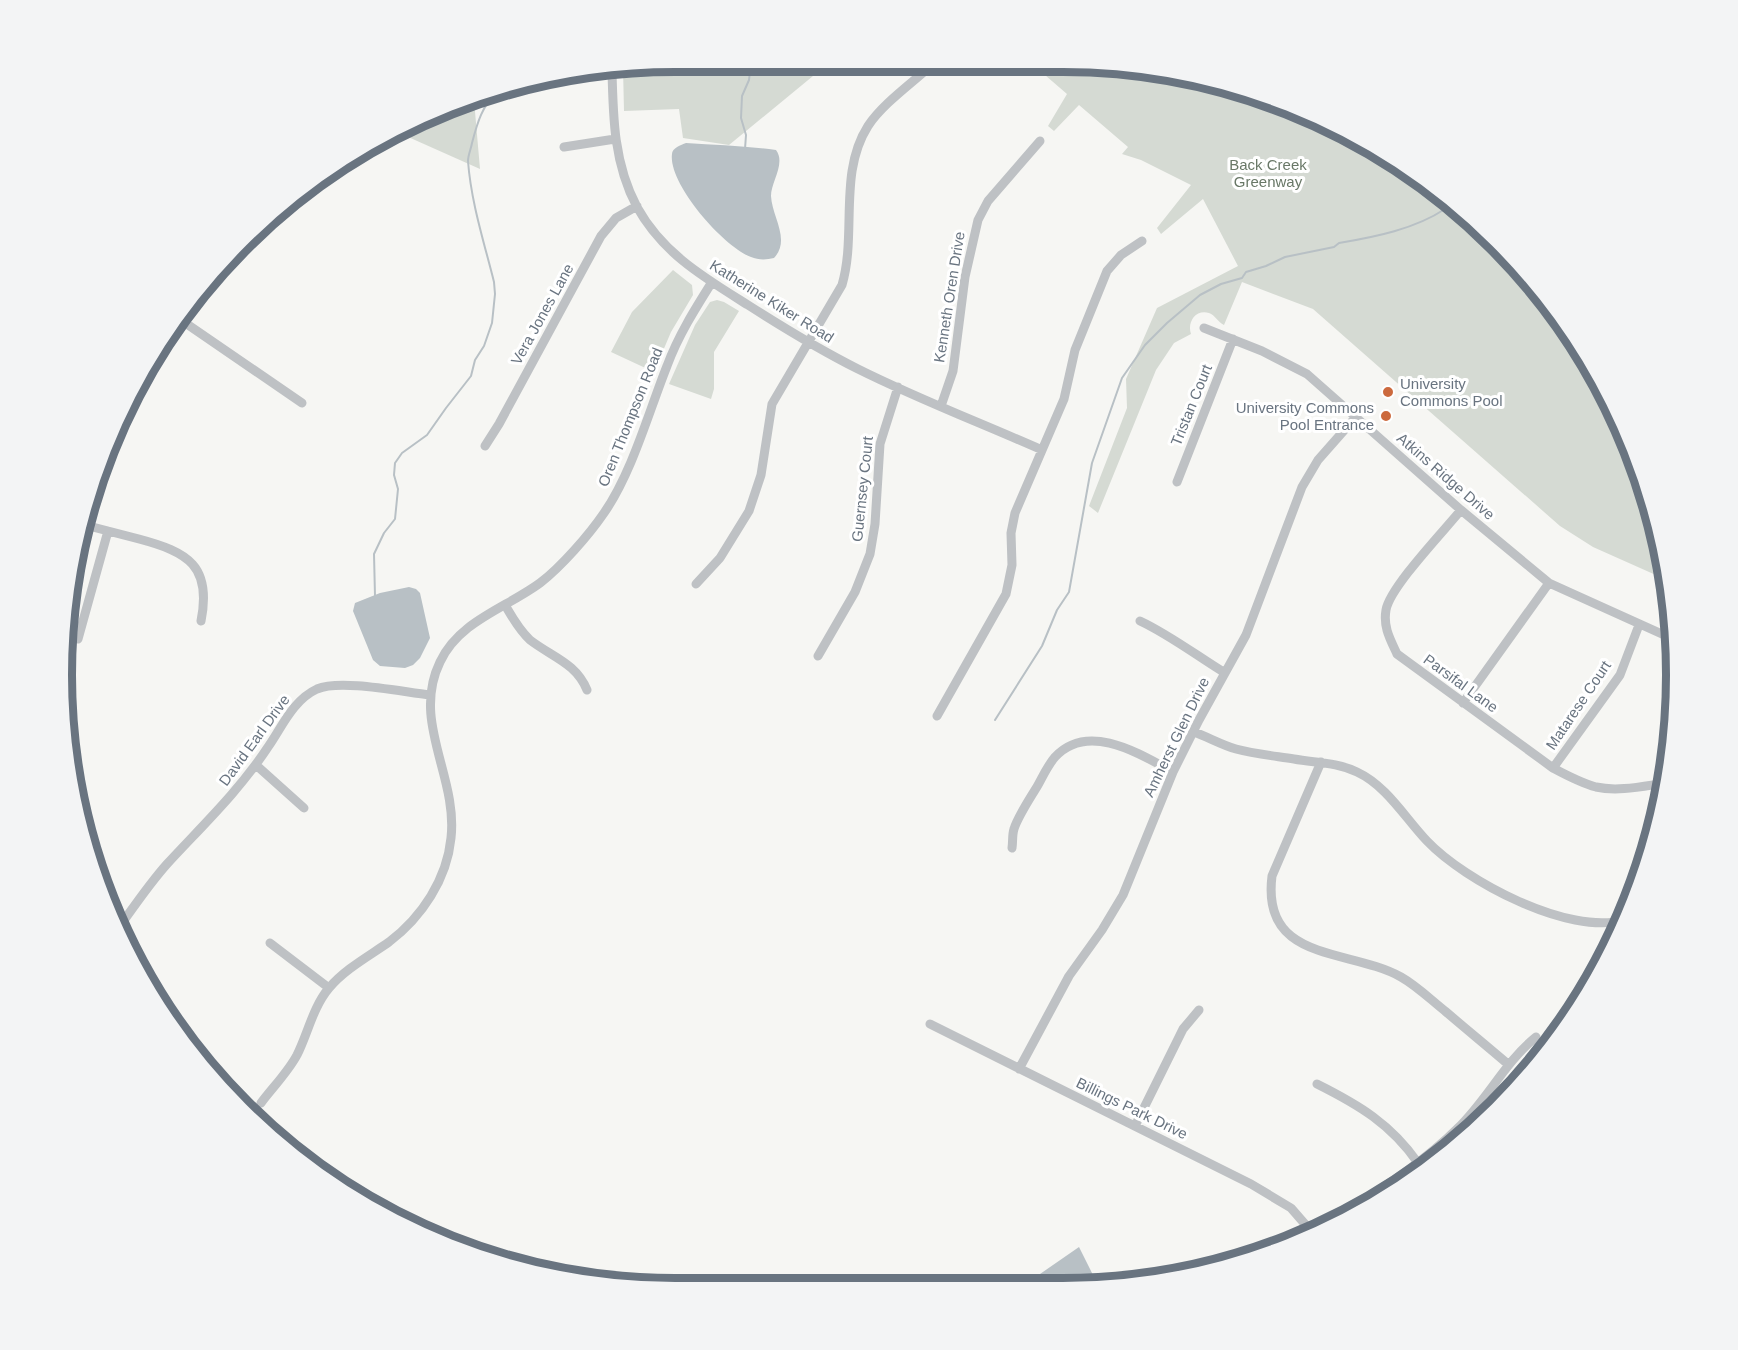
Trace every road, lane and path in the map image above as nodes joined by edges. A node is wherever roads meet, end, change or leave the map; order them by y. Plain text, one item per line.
1 (924, 72) edge
2 (612, 75) edge
3 (615, 139) junction
4 (1040, 141) dead end
5 (564, 147) dead end
6 (636, 206) junction
7 (1142, 241) dead end
8 (712, 282) junction
9 (186, 323) edge
10 (1204, 328) dead end
11 (1233, 339) junction
12 (808, 342) junction
13 (898, 387) junction
14 (302, 403) dead end
15 (941, 406) junction
16 (1356, 418) junction
17 (485, 446) dead end
18 (1042, 450) junction
19 (1177, 482) dead end
20 (1461, 510) junction
21 (91, 527) edge
22 (108, 531) junction
23 (1549, 583) junction
24 (696, 584) dead end
25 (505, 605) junction
26 (201, 621) dead end
27 (1140, 621) dead end
28 (1639, 625) junction
29 (1665, 636) edge
30 (78, 639) dead end
31 (818, 656) dead end
32 (1225, 673) junction
33 (587, 690) dead end
34 (430, 695) junction
35 (1463, 703) junction
36 (937, 716) dead end
37 (1194, 732) junction
38 (1321, 762) junction
39 (256, 765) junction
40 (1553, 768) junction
41 (1173, 772) junction
42 (1656, 784) edge
43 (304, 808) dead end
44 (1012, 848) dead end
45 (124, 920) edge
46 (1613, 922) edge
47 (270, 943) dead end
48 (329, 988) junction
49 (1199, 1010) dead end
50 (930, 1023) dead end
51 (1536, 1037) dead end
52 (1509, 1065) junction
53 (1019, 1069) junction
54 (1317, 1084) dead end
55 (261, 1103) dead end
56 (1135, 1126) junction
57 (1428, 1154) edge
58 (1417, 1162) edge
59 (1307, 1226) edge

1 - 12 street
2 - 3 street, Katherine Kiker Road
3 - 5 street
3 - 6 street, Katherine Kiker Road
4 - 15 street, Kenneth Oren Drive
6 - 8 street, Katherine Kiker Road
6 - 17 street, Vera Jones Lane
7 - 18 street
8 - 12 street, Katherine Kiker Road
8 - 25 street, Oren Thompson Road
9 - 14 street
10 - 11 street, Atkins Ridge Drive
11 - 16 street, Atkins Ridge Drive
11 - 19 street, Tristan Court
12 - 13 street, Katherine Kiker Road
12 - 24 street
13 - 15 street, Katherine Kiker Road
13 - 31 street, Guernsey Court
15 - 18 street, Katherine Kiker Road
16 - 20 street, Atkins Ridge Drive
16 - 32 street, Amherst Glen Drive
18 - 36 street
20 - 23 street, Atkins Ridge Drive
20 - 35 street, Parsifal Lane
21 - 22 street
22 - 26 street
22 - 30 street
23 - 28 street, Atkins Ridge Drive
23 - 35 street
25 - 33 street
25 - 34 street, Oren Thompson Road
27 - 32 street
28 - 29 street, Atkins Ridge Drive
28 - 40 street, Matarese Court
32 - 37 street, Amherst Glen Drive
34 - 39 street, David Earl Drive
34 - 48 street, Oren Thompson Road
35 - 40 street, Parsifal Lane
37 - 38 street
37 - 41 street, Amherst Glen Drive
38 - 46 street
38 - 52 street
39 - 43 street
39 - 45 street, David Earl Drive
40 - 42 street, Parsifal Lane
41 - 44 street
41 - 53 street, Amherst Glen Drive
47 - 48 street
48 - 55 street, Oren Thompson Road
49 - 56 street
50 - 53 street, Billings Park Drive
51 - 52 street
52 - 57 street
53 - 56 street, Billings Park Drive
54 - 58 street
56 - 59 street, Billings Park Drive

